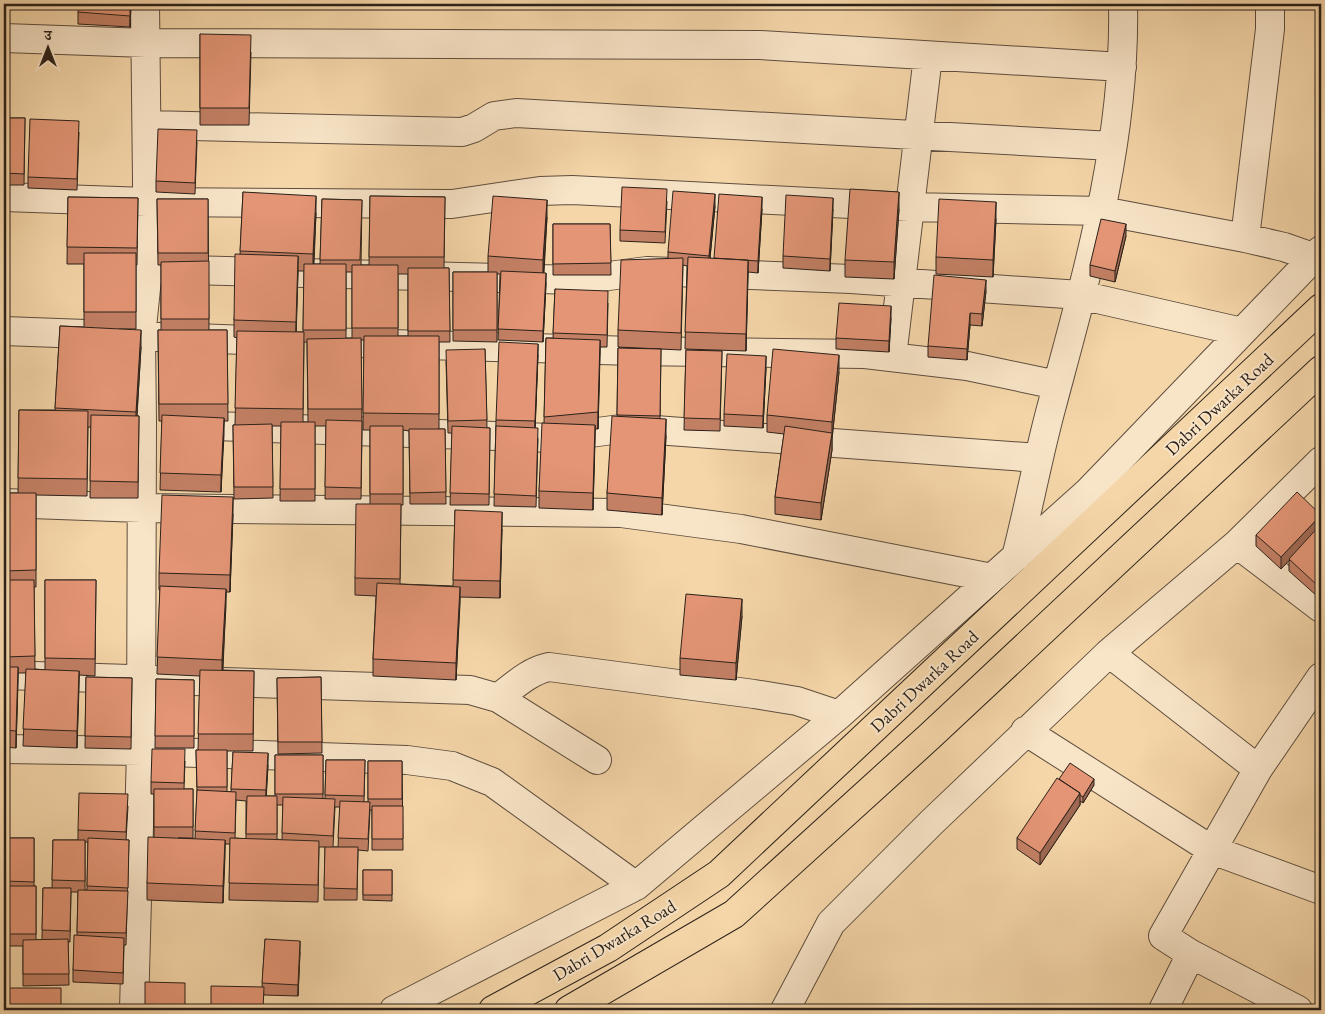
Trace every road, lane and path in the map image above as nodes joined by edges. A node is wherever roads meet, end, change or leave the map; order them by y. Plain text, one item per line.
1 (145, 4) edge
2 (1270, 4) edge
3 (1117, 5) edge
4 (4, 38) edge
5 (146, 43) junction
6 (928, 56) junction
7 (1122, 67) junction
8 (147, 126) junction
9 (919, 135) junction
10 (1112, 146) junction
11 (4, 197) edge
12 (148, 202) junction
13 (909, 207) junction
14 (1102, 211) junction
15 (1246, 238) junction
16 (1319, 255) edge
17 (148, 269) junction
18 (900, 283) junction
19 (1080, 295) junction
20 (1321, 308) edge
21 (4, 331) edge
22 (1242, 332) junction
23 (141, 337) junction
24 (892, 357) junction
25 (1321, 370) edge
26 (1057, 384) junction
27 (142, 423) junction
28 (1038, 458) junction
29 (1321, 460) edge
30 (4, 503) edge
31 (141, 508) junction
32 (1237, 544) junction
33 (1016, 557) junction
34 (992, 578) junction
35 (1321, 608) edge
36 (1109, 654) junction
37 (4, 675) edge
38 (1321, 676) edge
39 (141, 681) junction
40 (498, 698) junction
41 (839, 715) junction
42 (1025, 731) junction
43 (4, 749) edge
44 (141, 751) junction
45 (597, 760) dead end
46 (1258, 769) junction
47 (1212, 850) junction
48 (636, 886) junction
49 (1321, 890) edge
50 (1191, 954) junction
51 (134, 1010) edge
52 (394, 1010) edge
53 (493, 1010) edge
54 (569, 1010) edge
55 (785, 1010) edge
56 (1163, 1010) edge
57 (1298, 1010) edge

1 - 5 street
2 - 15 street
3 - 7 street
4 - 5 street
5 - 6 street
5 - 8 street
6 - 7 street
6 - 9 street
7 - 10 street
8 - 9 street
8 - 12 street
9 - 10 street
9 - 13 street
10 - 14 street
11 - 12 street
12 - 13 street
12 - 17 street
13 - 14 street
13 - 18 street
14 - 15 street
14 - 19 street
15 - 16 street
16 - 22 street
17 - 18 street
17 - 23 street
18 - 19 street
18 - 24 street
19 - 22 street
19 - 26 street
20 - 53 main road, Dabri Dwarka Road
21 - 23 street
22 - 33 street
23 - 24 street
23 - 27 street
24 - 26 street
25 - 54 main road
26 - 28 street
27 - 28 street
27 - 31 street
28 - 33 street
29 - 32 street
30 - 31 street
31 - 34 street
31 - 39 street
32 - 35 street
32 - 36 street
33 - 34 street
34 - 41 street
36 - 42 street
36 - 46 street
37 - 39 street
38 - 46 street
39 - 40 street
39 - 44 street
40 - 41 street
40 - 45 street
41 - 48 street
42 - 47 street
42 - 55 street
43 - 44 street
44 - 48 street
44 - 51 street
46 - 47 street
47 - 49 street
47 - 50 street
48 - 52 street
50 - 56 street
50 - 57 street

